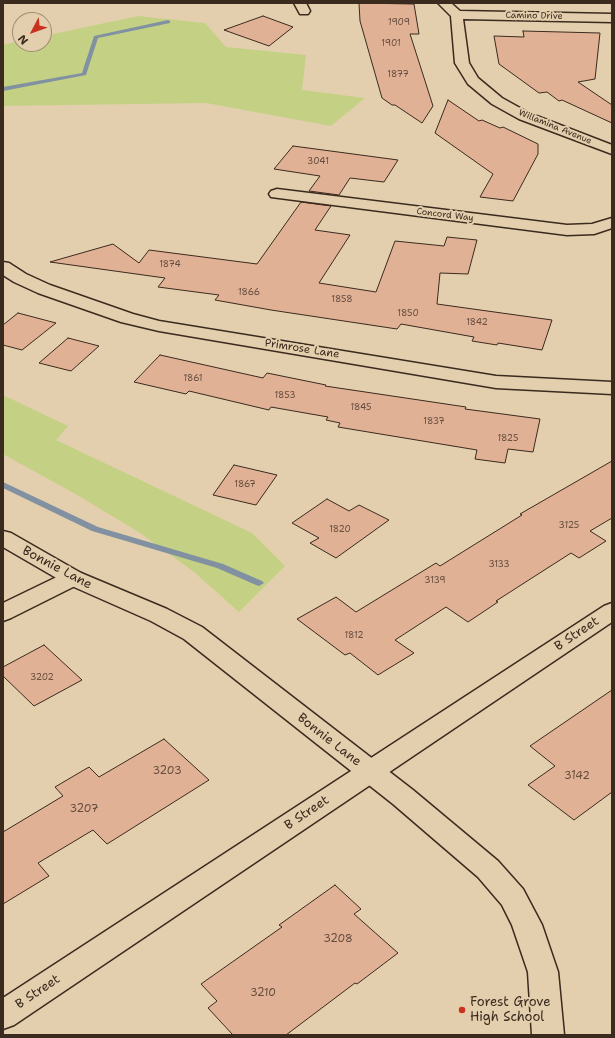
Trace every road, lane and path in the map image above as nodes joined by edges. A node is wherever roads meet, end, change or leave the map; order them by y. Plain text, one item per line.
1 (444, 3) edge
2 (457, 15) junction
3 (612, 18) edge
4 (612, 150) edge
5 (276, 194) dead end
6 (612, 223) edge
7 (3, 267) edge
8 (612, 388) edge
9 (3, 538) edge
10 (72, 578) junction
11 (612, 611) edge
12 (3, 613) edge
13 (369, 772) junction
14 (3, 1016) edge
15 (548, 1035) edge

1 - 2 street
2 - 3 street, Camino Drive
2 - 4 street, Willamina Avenue
5 - 6 street, Concord Way
7 - 8 street, Primrose Lane
9 - 10 street, Bonnie Lane
10 - 12 street
10 - 13 street, Bonnie Lane
11 - 13 street, B Street
13 - 14 street, B Street
13 - 15 street, Bonnie Lane

